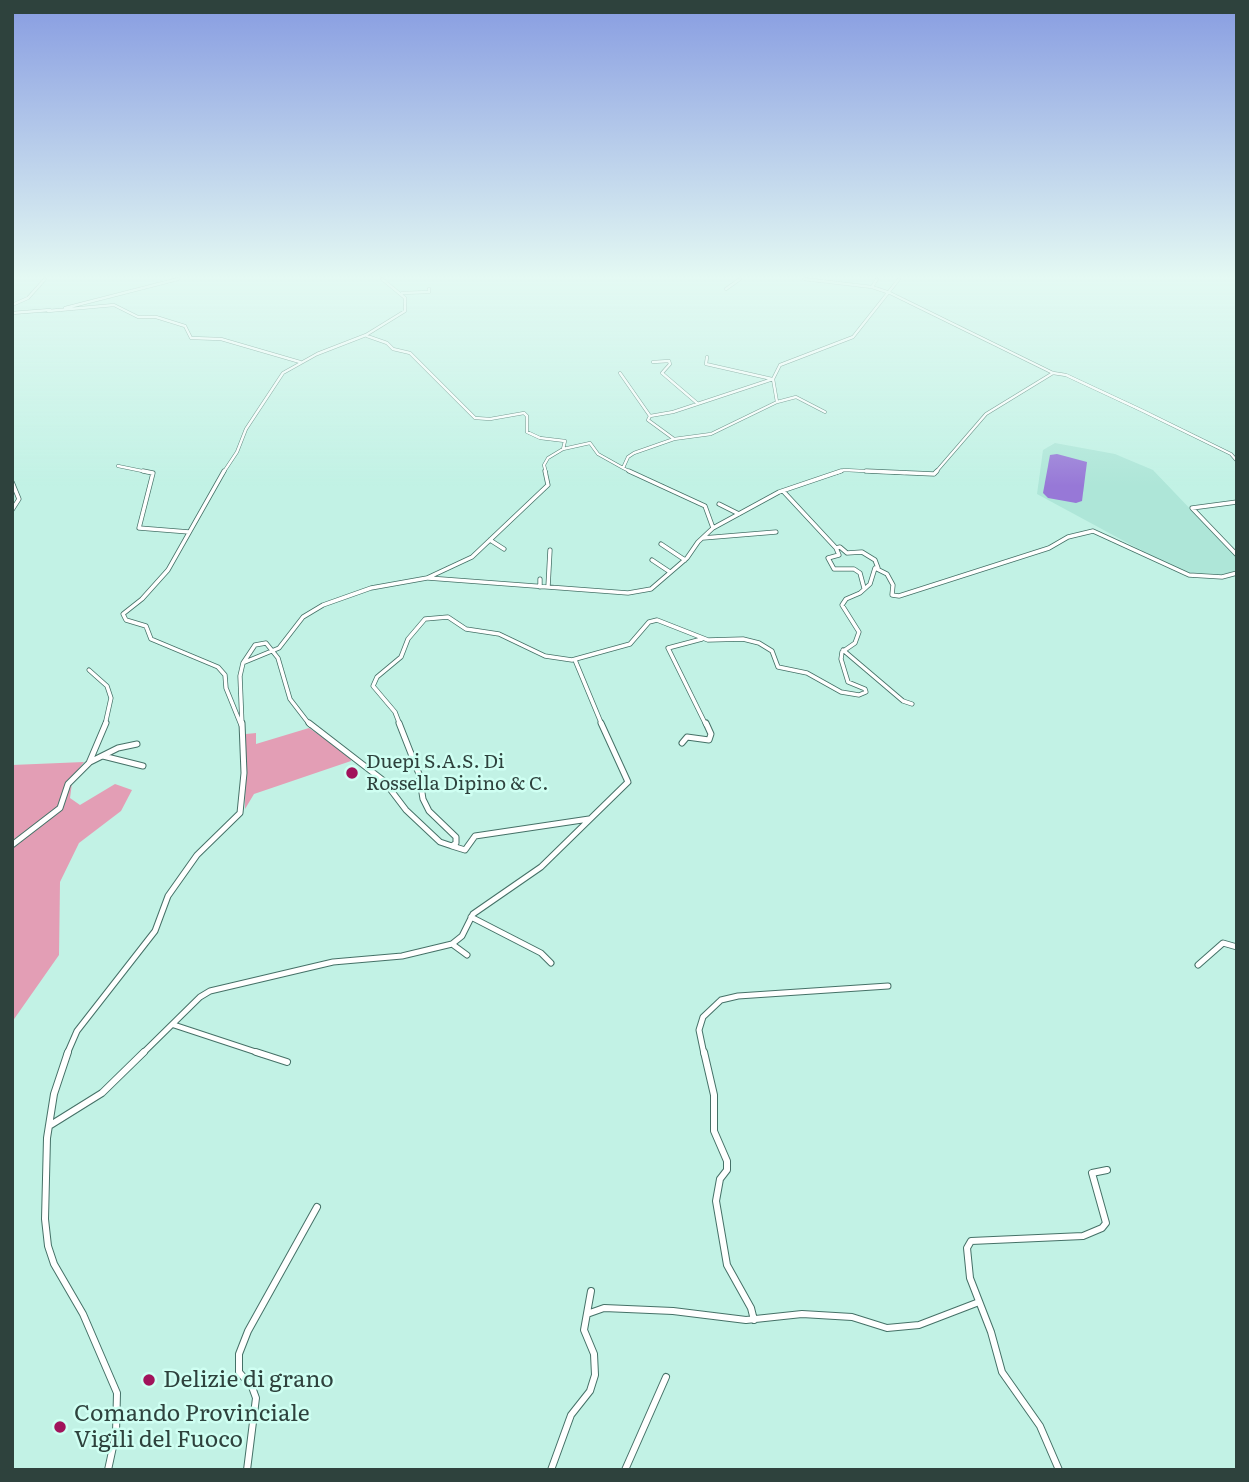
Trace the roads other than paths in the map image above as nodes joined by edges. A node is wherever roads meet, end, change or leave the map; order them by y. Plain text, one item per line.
1 (255, 348) edge
2 (332, 348) edge
3 (392, 348) edge
4 (824, 348) edge
5 (1002, 348) edge
6 (707, 357) dead end
7 (653, 362) dead end
8 (301, 363) junction
9 (621, 373) dead end
10 (1053, 373) junction
11 (773, 379) junction
12 (777, 402) junction
13 (698, 404) junction
14 (825, 412) dead end
15 (650, 416) junction
16 (674, 439) junction
17 (563, 449) junction
18 (1237, 461) edge
19 (118, 466) dead end
20 (623, 468) junction
21 (12, 482) edge
22 (783, 491) junction
23 (1237, 502) edge
24 (719, 504) dead end
25 (12, 510) edge
26 (738, 514) junction
27 (713, 528) junction
28 (189, 532) junction
29 (776, 532) dead end
30 (702, 538) junction
31 (489, 540) junction
32 (661, 544) dead end
33 (836, 548) junction
34 (504, 549) dead end
35 (550, 550) dead end
36 (1237, 555) edge
37 (652, 560) dead end
38 (685, 560) junction
39 (878, 568) junction
40 (670, 572) junction
41 (1237, 573) edge
42 (427, 578) junction
43 (540, 579) dead end
44 (541, 587) junction
45 (548, 587) junction
46 (864, 589) junction
47 (702, 639) junction
48 (270, 649) junction
49 (843, 650) junction
50 (575, 660) junction
51 (243, 663) junction
52 (89, 670) dead end
53 (912, 704) dead end
54 (241, 726) junction
55 (682, 743) dead end
56 (138, 744) dead end
57 (103, 756) junction
58 (89, 763) junction
59 (143, 766) dead end
60 (589, 819) junction
61 (12, 845) edge
62 (452, 846) junction
63 (471, 917) junction
64 (452, 944) junction
65 (1237, 947) edge
66 (467, 954) dead end
67 (551, 963) dead end
68 (1198, 965) dead end
69 (888, 986) dead end
70 (174, 1025) junction
71 (287, 1062) dead end
72 (49, 1126) junction
73 (1107, 1170) dead end
74 (317, 1207) dead end
75 (591, 1291) dead end
76 (979, 1302) junction
77 (587, 1314) junction
78 (754, 1320) junction
79 (666, 1377) dead end
80 (108, 1470) edge
81 (247, 1470) edge
82 (551, 1470) edge
83 (625, 1470) edge
84 (1059, 1470) edge

1 - 8 street
2 - 8 street
3 - 17 street
4 - 11 street
5 - 10 street
6 - 11 street
7 - 13 street
8 - 28 street
9 - 15 street
10 - 18 street
10 - 22 street
11 - 12 street
11 - 13 street
12 - 14 street
12 - 16 street
13 - 15 street
15 - 16 street
16 - 20 street
17 - 20 street
17 - 31 street
19 - 28 street
20 - 27 street
21 - 25 street
22 - 26 street
22 - 33 street
23 - 36 street
24 - 26 street
26 - 27 street
27 - 30 street
28 - 54 street
29 - 30 street
30 - 38 street
31 - 34 street
31 - 42 street
32 - 38 street
33 - 39 street
33 - 46 street
35 - 45 street
37 - 40 street
38 - 40 street
39 - 41 street
39 - 46 street
40 - 45 street
42 - 44 street
42 - 48 street
43 - 44 street
44 - 45 street
46 - 49 street
47 - 49 street
47 - 50 street
47 - 55 street
48 - 51 street
48 - 51 street
48 - 62 street
49 - 53 street
50 - 60 street
50 - 62 street
51 - 54 street
52 - 58 street
54 - 72 street
56 - 57 street
57 - 58 street
57 - 59 street
58 - 61 street
60 - 62 street
60 - 63 street
63 - 64 street
63 - 67 street
64 - 66 street
64 - 70 street
65 - 68 street
69 - 78 street
70 - 71 street
70 - 72 street
72 - 80 street
73 - 76 street
74 - 81 street
75 - 77 street
76 - 78 street
76 - 84 street
77 - 78 street
77 - 82 street
79 - 83 street

